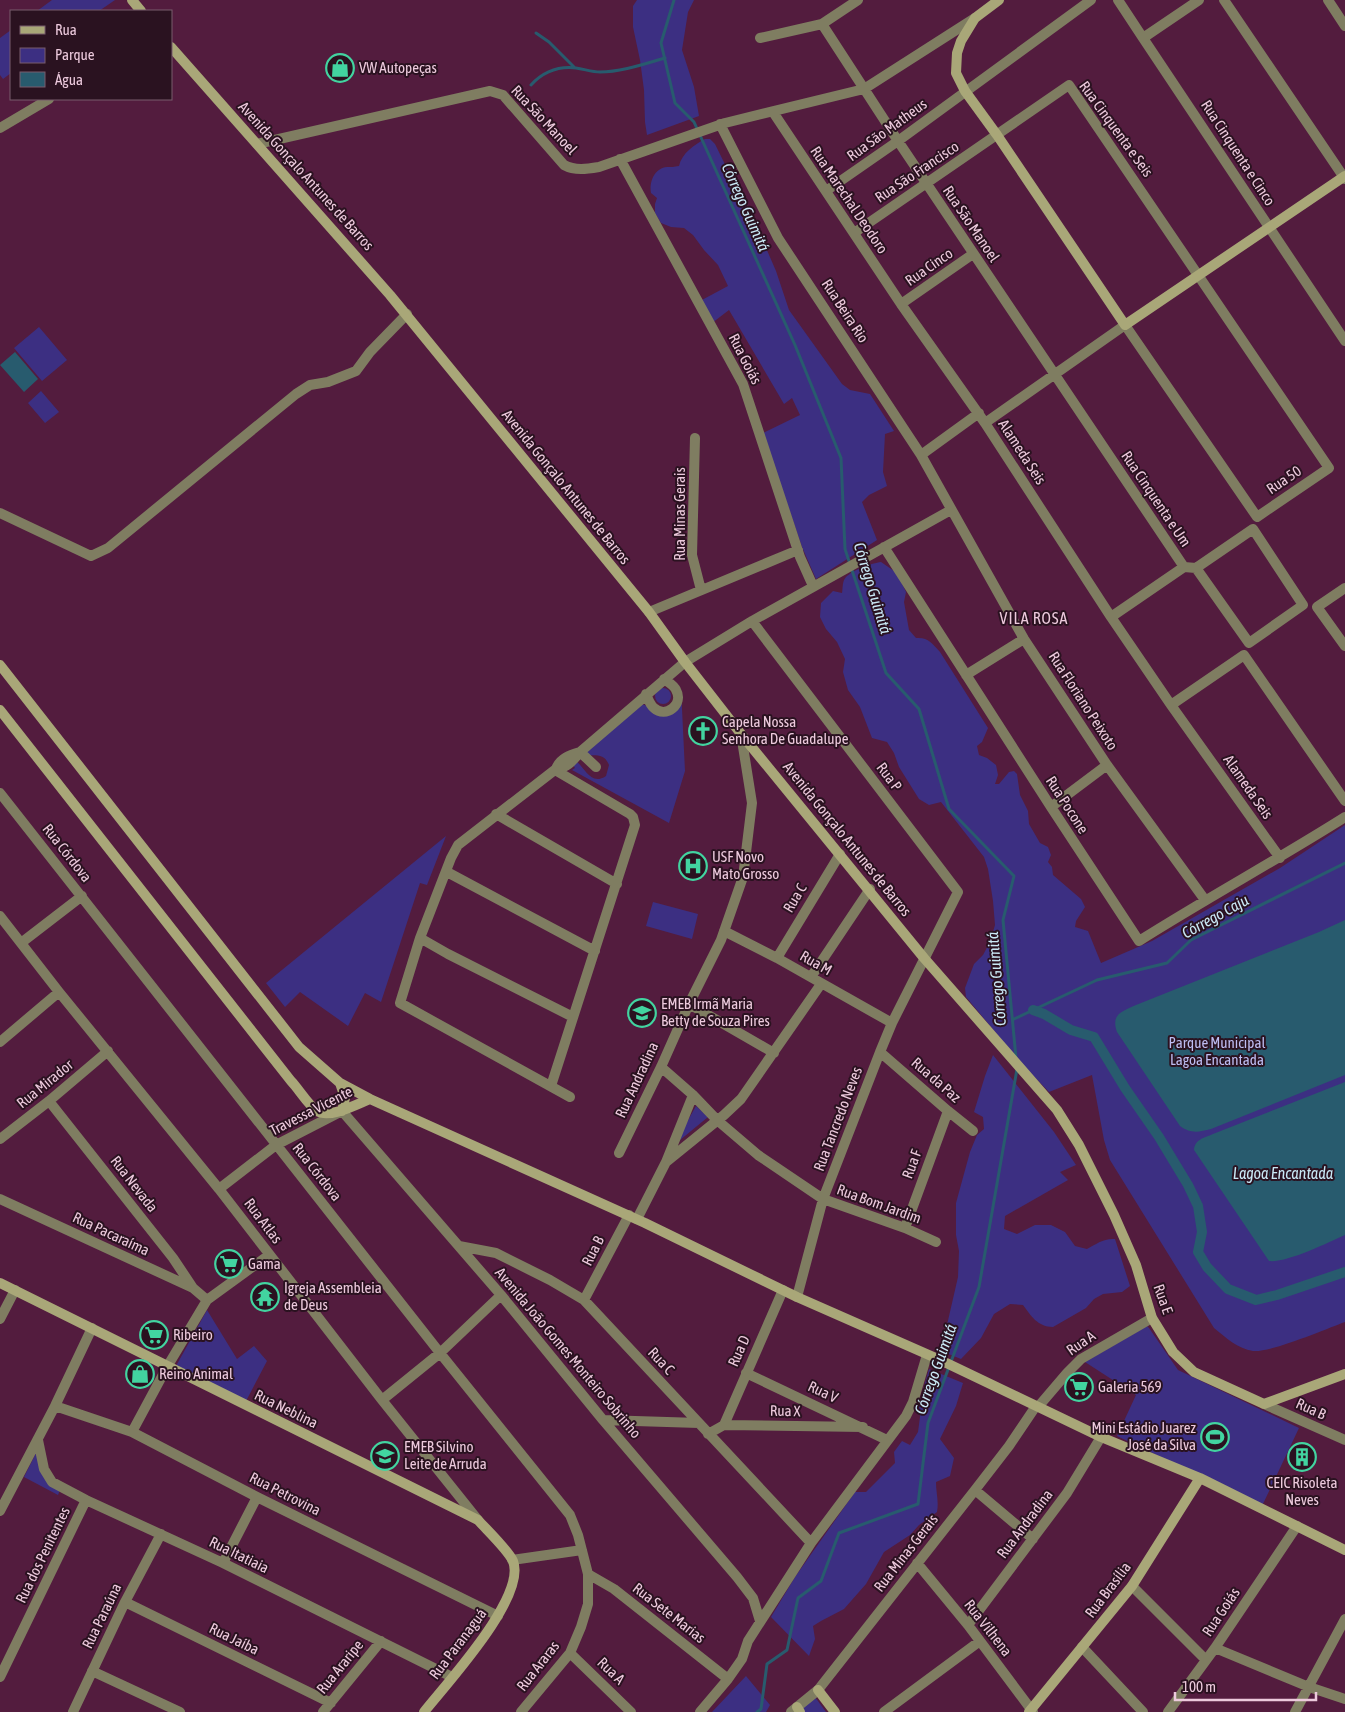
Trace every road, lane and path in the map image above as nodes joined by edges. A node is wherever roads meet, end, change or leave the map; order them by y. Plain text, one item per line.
1 (132, 0) edge
2 (858, 0) edge
3 (999, 0) edge
4 (1091, 0) edge
5 (1118, 0) edge
6 (1199, 0) edge
7 (1224, 0) edge
8 (1328, 0) edge
9 (141, 10) edge
10 (975, 18) junction
11 (822, 24) junction
12 (1345, 26) edge
13 (760, 38) dead end
14 (1143, 38) junction
15 (172, 48) edge
16 (864, 89) junction
17 (965, 91) junction
18 (47, 100) edge
19 (773, 112) junction
20 (720, 124) junction
21 (0, 128) edge
22 (997, 135) junction
23 (898, 141) junction
24 (257, 144) junction
25 (620, 159) junction
26 (1345, 177) edge
27 (926, 184) junction
28 (826, 191) junction
29 (1269, 228) junction
30 (854, 233) junction
31 (973, 254) junction
32 (1198, 275) junction
33 (901, 304) junction
34 (407, 314) junction
35 (1125, 325) junction
36 (1345, 341) edge
37 (1054, 375) junction
38 (978, 413) junction
39 (986, 423) junction
40 (695, 438) dead end
41 (921, 455) junction
42 (952, 510) junction
43 (0, 513) edge
44 (884, 547) junction
45 (798, 550) junction
46 (1184, 567) junction
47 (1196, 568) junction
48 (813, 586) junction
49 (1345, 588) edge
50 (701, 590) junction
51 (649, 612) junction
52 (1111, 617) junction
53 (752, 621) junction
54 (1024, 639) junction
55 (1345, 646) edge
56 (685, 662) junction
57 (0, 665) edge
58 (966, 675) junction
59 (664, 679) junction
60 (646, 694) junction
61 (1171, 704) junction
62 (0, 710) edge
63 (742, 734) junction
64 (580, 752) junction
65 (1108, 765) junction
66 (596, 767) dead end
67 (555, 770) junction
68 (0, 793) edge
69 (1345, 800) edge
70 (1051, 807) junction
71 (496, 814) junction
72 (1345, 817) edge
73 (840, 854) junction
74 (1280, 858) junction
75 (447, 872) junction
76 (617, 884) junction
77 (870, 889) junction
78 (82, 896) junction
79 (1205, 900) junction
80 (0, 916) edge
81 (724, 931) junction
82 (420, 938) junction
83 (21, 943) junction
84 (595, 951) junction
85 (777, 958) junction
86 (924, 958) junction
87 (811, 977) junction
88 (821, 984) junction
89 (59, 992) junction
90 (689, 1004) junction
91 (573, 1017) junction
92 (892, 1023) junction
93 (1, 1041) edge
94 (1005, 1050) joint
95 (108, 1051) junction
96 (880, 1052) junction
97 (774, 1053) junction
98 (661, 1067) junction
99 (340, 1083) junction
100 (551, 1086) junction
101 (693, 1095) junction
102 (570, 1096) dead end
103 (370, 1098) junction
104 (49, 1101) junction
105 (342, 1111) junction
106 (948, 1111) junction
107 (717, 1120) junction
108 (973, 1131) dead end
109 (0, 1139) edge
110 (276, 1144) junction
111 (619, 1153) dead end
112 (666, 1162) junction
113 (219, 1189) junction
114 (0, 1199) edge
115 (824, 1199) junction
116 (633, 1217) junction
117 (905, 1228) junction
118 (936, 1242) dead end
119 (459, 1246) junction
120 (269, 1254) junction
121 (0, 1283) edge
122 (193, 1288) junction
123 (15, 1290) junction
124 (783, 1290) junction
125 (501, 1295) junction
126 (797, 1297) junction
127 (207, 1300) junction
128 (584, 1300) junction
129 (1152, 1318) junction
130 (0, 1319) edge
131 (92, 1328) junction
132 (440, 1353) junction
133 (926, 1355) junction
134 (167, 1367) junction
135 (746, 1373) junction
136 (1345, 1374) edge
137 (382, 1400) junction
138 (1264, 1404) junction
139 (55, 1406) junction
140 (1037, 1406) junction
141 (603, 1420) junction
142 (699, 1423) junction
143 (724, 1424) junction
144 (863, 1427) junction
145 (132, 1432) junction
146 (708, 1434) junction
147 (1101, 1437) junction
148 (38, 1440) junction
149 (888, 1440) junction
150 (1345, 1440) edge
151 (1200, 1478) junction
152 (975, 1490) junction
153 (257, 1497) junction
154 (86, 1500) junction
155 (0, 1511) edge
156 (478, 1520) junction
157 (1297, 1526) junction
158 (161, 1534) junction
159 (1033, 1539) junction
160 (811, 1543) junction
161 (582, 1550) junction
162 (1345, 1550) edge
163 (512, 1560) junction
164 (223, 1563) junction
165 (917, 1563) junction
166 (588, 1574) junction
167 (1132, 1586) junction
168 (125, 1602) junction
169 (498, 1616) junction
170 (1345, 1619) edge
171 (760, 1621) junction
172 (968, 1625) junction
173 (381, 1641) junction
174 (980, 1641) junction
175 (1082, 1647) junction
176 (1215, 1648) junction
177 (570, 1652) junction
178 (1206, 1660) junction
179 (92, 1670) junction
180 (0, 1677) edge
181 (452, 1677) junction
182 (728, 1679) junction
183 (1309, 1687) junction
184 (818, 1690) junction
185 (1345, 1699) edge
186 (331, 1702) junction
187 (796, 1710) edge
188 (1032, 1711) edge
189 (73, 1712) edge
190 (180, 1712) edge
191 (323, 1712) edge
192 (424, 1712) edge
193 (521, 1712) edge
194 (631, 1712) edge
195 (700, 1712) edge
196 (835, 1712) edge
197 (884, 1712) edge
198 (1143, 1712) edge
199 (1168, 1712) edge
200 (1295, 1712) edge

1 - 9 street
2 - 11 street
3 - 10 street, Rua São Manoel
4 - 17 street, Rua São Matheus
5 - 14 street, Rua Cinquenta e Cinco
6 - 14 street
7 - 26 street
8 - 12 street
10 - 16 street, Rua São Manoel
10 - 17 street
11 - 13 street
11 - 16 street
14 - 29 street, Rua Cinquenta e Cinco
15 - 24 street, Avenida Gonçalo Antunes de Barros
16 - 19 street, Rua São Manoel
16 - 23 street, Rua São Manoel
17 - 22 street
17 - 23 street, Rua São Matheus
18 - 21 street
19 - 20 street, Rua São Manoel
19 - 28 street, Rua Marechal Deodoro
20 - 25 street, Rua São Manoel
20 - 41 street, Rua Beira Rio
22 - 27 street, Rua São Francisco
22 - 32 street, Rua Cinquenta e Seis
22 - 35 street
23 - 27 street, Rua São Manoel
23 - 28 street, Rua São Matheus
24 - 25 street, Rua São Manoel
24 - 34 street, Avenida Gonçalo Antunes de Barros
25 - 45 street, Rua Goiás
26 - 29 street, Alameda Seis
27 - 30 street, Rua São Francisco
27 - 31 street, Rua São Manoel
28 - 30 street, Rua Marechal Deodoro
29 - 32 street, Alameda Seis
29 - 36 street, Rua Cinquenta e Cinco
30 - 33 street, Rua Marechal Deodoro
31 - 33 street, Rua Cinco
31 - 37 street, Rua São Manoel
32 - 35 street, Alameda Seis
32 - 35 street, Rua 50
33 - 38 street, Alameda Seis
34 - 43 street
34 - 51 street, Avenida Gonçalo Antunes de Barros
35 - 37 street, Alameda Seis
37 - 39 street, Alameda Seis
37 - 46 street, Rua Cinquenta e Um
38 - 39 street, Alameda Seis
38 - 41 street
39 - 52 street, Alameda Seis
40 - 50 street, Rua Minas Gerais
41 - 42 street, Rua Beira Rio
42 - 44 street
42 - 54 street, Rua Floriano Peixoto
44 - 48 street
44 - 58 street, Rua Pocone
45 - 48 street, Rua Goiás
45 - 50 street
46 - 47 street
46 - 52 street, Rua Cinquenta e Um
47 - 47 street
48 - 53 street
49 - 55 street
50 - 51 street
51 - 56 street, Avenida Gonçalo Antunes de Barros
52 - 61 street, Alameda Seis
53 - 56 street
53 - 86 street, Rua P
54 - 58 street
54 - 65 street, Rua Floriano Peixoto
56 - 59 street
56 - 63 street, Avenida Gonçalo Antunes de Barros
57 - 99 street
58 - 70 street, Rua Pocone
59 - 60 street
59 - 60 street
60 - 64 street
61 - 69 street
61 - 74 street, Alameda Seis
62 - 105 street
63 - 73 street, Avenida Gonçalo Antunes de Barros
63 - 81 street, Rua Andradina
64 - 66 street
64 - 67 street
65 - 70 street
65 - 79 street, Rua Floriano Peixoto
67 - 71 street
67 - 76 street
68 - 78 street, Rua Córdova
70 - 79 street, Rua Pocone
71 - 75 street
71 - 76 street
72 - 74 street, Rua Pocone
73 - 77 street, Avenida Gonçalo Antunes de Barros
73 - 85 street, Rua C
74 - 79 street, Rua Pocone
75 - 82 street
75 - 84 street
76 - 84 street
77 - 86 street, Avenida Gonçalo Antunes de Barros
77 - 87 street
78 - 83 street
78 - 110 street, Rua Córdova
80 - 83 street, Rua Atlas
81 - 85 street, Rua M
81 - 90 street, Rua Andradina
82 - 91 street
82 - 100 street
83 - 89 street, Rua Atlas
84 - 91 street
85 - 87 street, Rua M
86 - 92 street, Rua Tancredo Neves
86 - 94 street, Avenida Gonçalo Antunes de Barros
87 - 88 street, Rua M
88 - 92 street, Rua M
88 - 97 street
89 - 93 street
89 - 95 street, Rua Atlas
90 - 97 street
90 - 98 street, Rua Andradina
91 - 100 street
92 - 96 street, Rua Tancredo Neves
94 - 129 street, Rua E
95 - 104 street, Rua Mirador
95 - 113 street, Rua Atlas
96 - 106 street, Rua da Paz
96 - 115 street, Rua Tancredo Neves
97 - 107 street
98 - 101 street
98 - 111 street, Rua Andradina
99 - 103 street
99 - 105 street
100 - 102 street
101 - 107 street, Rua Bom Jardim
101 - 112 street, Rua B
103 - 105 street, Travessa Vicente
103 - 116 street
104 - 109 street, Rua Mirador
104 - 122 street, Rua Nevada
105 - 110 street, Travessa Vicente
105 - 119 street, Avenida João Gomes Monteiro Sobrinho
106 - 108 street, Rua da Paz
106 - 117 street, Rua F
107 - 112 street
107 - 115 street, Rua Bom Jardim
110 - 113 street, Travessa Vicente
110 - 132 street, Rua Córdova
112 - 116 street, Rua B
113 - 120 street, Rua Atlas
114 - 122 street, Rua Pacaraíma
115 - 117 street, Rua Bom Jardim
115 - 126 street, Rua Tancredo Neves
116 - 124 street
116 - 128 street, Rua B
117 - 118 street, Rua Bom Jardim
119 - 125 street, Avenida João Gomes Monteiro Sobrinho
119 - 128 street, Rua C
120 - 127 street
120 - 137 street, Rua Atlas
121 - 123 street, Rua Neblina
122 - 127 street, Rua Pacaraíma
123 - 130 street
123 - 131 street, Rua Neblina
124 - 126 street
124 - 135 street, Rua D
125 - 132 street
125 - 141 street, Avenida João Gomes Monteiro Sobrinho
126 - 133 street
127 - 134 street
128 - 142 street, Rua C
129 - 138 street, Rua E
129 - 140 street, Rua A
131 - 134 street, Rua Neblina
131 - 139 street
132 - 137 street
132 - 161 street, Rua Córdova
133 - 140 street
133 - 149 street
134 - 145 street
134 - 156 street, Rua Neblina
135 - 143 street, Rua D
135 - 144 street, Rua V
136 - 138 street
137 - 156 street, Rua Atlas
138 - 150 street, Rua B
139 - 145 street, Rua Petrovina
139 - 148 street
140 - 147 street
140 - 152 street, Rua Minas Gerais
141 - 142 street
141 - 171 street, Avenida João Gomes Monteiro Sobrinho
142 - 146 street, Rua C
143 - 144 street, Rua X
143 - 146 street
144 - 149 street, Rua V
145 - 153 street, Rua Petrovina
146 - 160 street, Rua C
147 - 151 street
147 - 159 street, Rua Andradina
148 - 154 street, Rua Itatiaia
148 - 155 street
149 - 160 street
151 - 157 street
151 - 167 street, Rua Brasília
152 - 159 street
152 - 165 street, Rua Minas Gerais
153 - 164 street
153 - 169 street, Rua Petrovina
154 - 158 street, Rua Itatiaia
154 - 180 street, Rua dos Penitentes
156 - 163 street, Rua Atlas
157 - 162 street
157 - 176 street, Rua Goiás
158 - 164 street, Rua Itatiaia
158 - 168 street, Rua Paraúna
159 - 172 street, Rua Andradina
160 - 171 street
161 - 163 street
161 - 166 street, Rua Araras
163 - 169 street, Rua Paranaguá
164 - 173 street, Rua Itatiaia
165 - 172 street, Rua Vilhena
165 - 184 street, Rua Minas Gerais
166 - 177 street, Rua Araras
166 - 182 street, Rua Sete Marias
167 - 175 street, Rua Brasília
167 - 178 street
168 - 179 street, Rua Paraúna
168 - 186 street, Rua Jaíba
169 - 181 street, Rua Paranaguá
170 - 183 street
171 - 182 street
172 - 174 street, Rua Vilhena
173 - 181 street, Rua Itatiaia
173 - 186 street, Rua Araripe
174 - 188 street, Rua Vilhena
174 - 197 street
175 - 188 street, Rua Brasília
175 - 198 street
176 - 178 street, Rua Goiás
176 - 183 street
177 - 193 street, Rua Araras
177 - 194 street, Rua A
178 - 199 street, Rua Goiás
179 - 189 street, Rua Paraúna
179 - 190 street
181 - 192 street, Rua Paranaguá
182 - 195 street
183 - 185 street
183 - 200 street
184 - 187 street, Rua Minas Gerais
184 - 196 street
186 - 191 street, Rua Araripe

